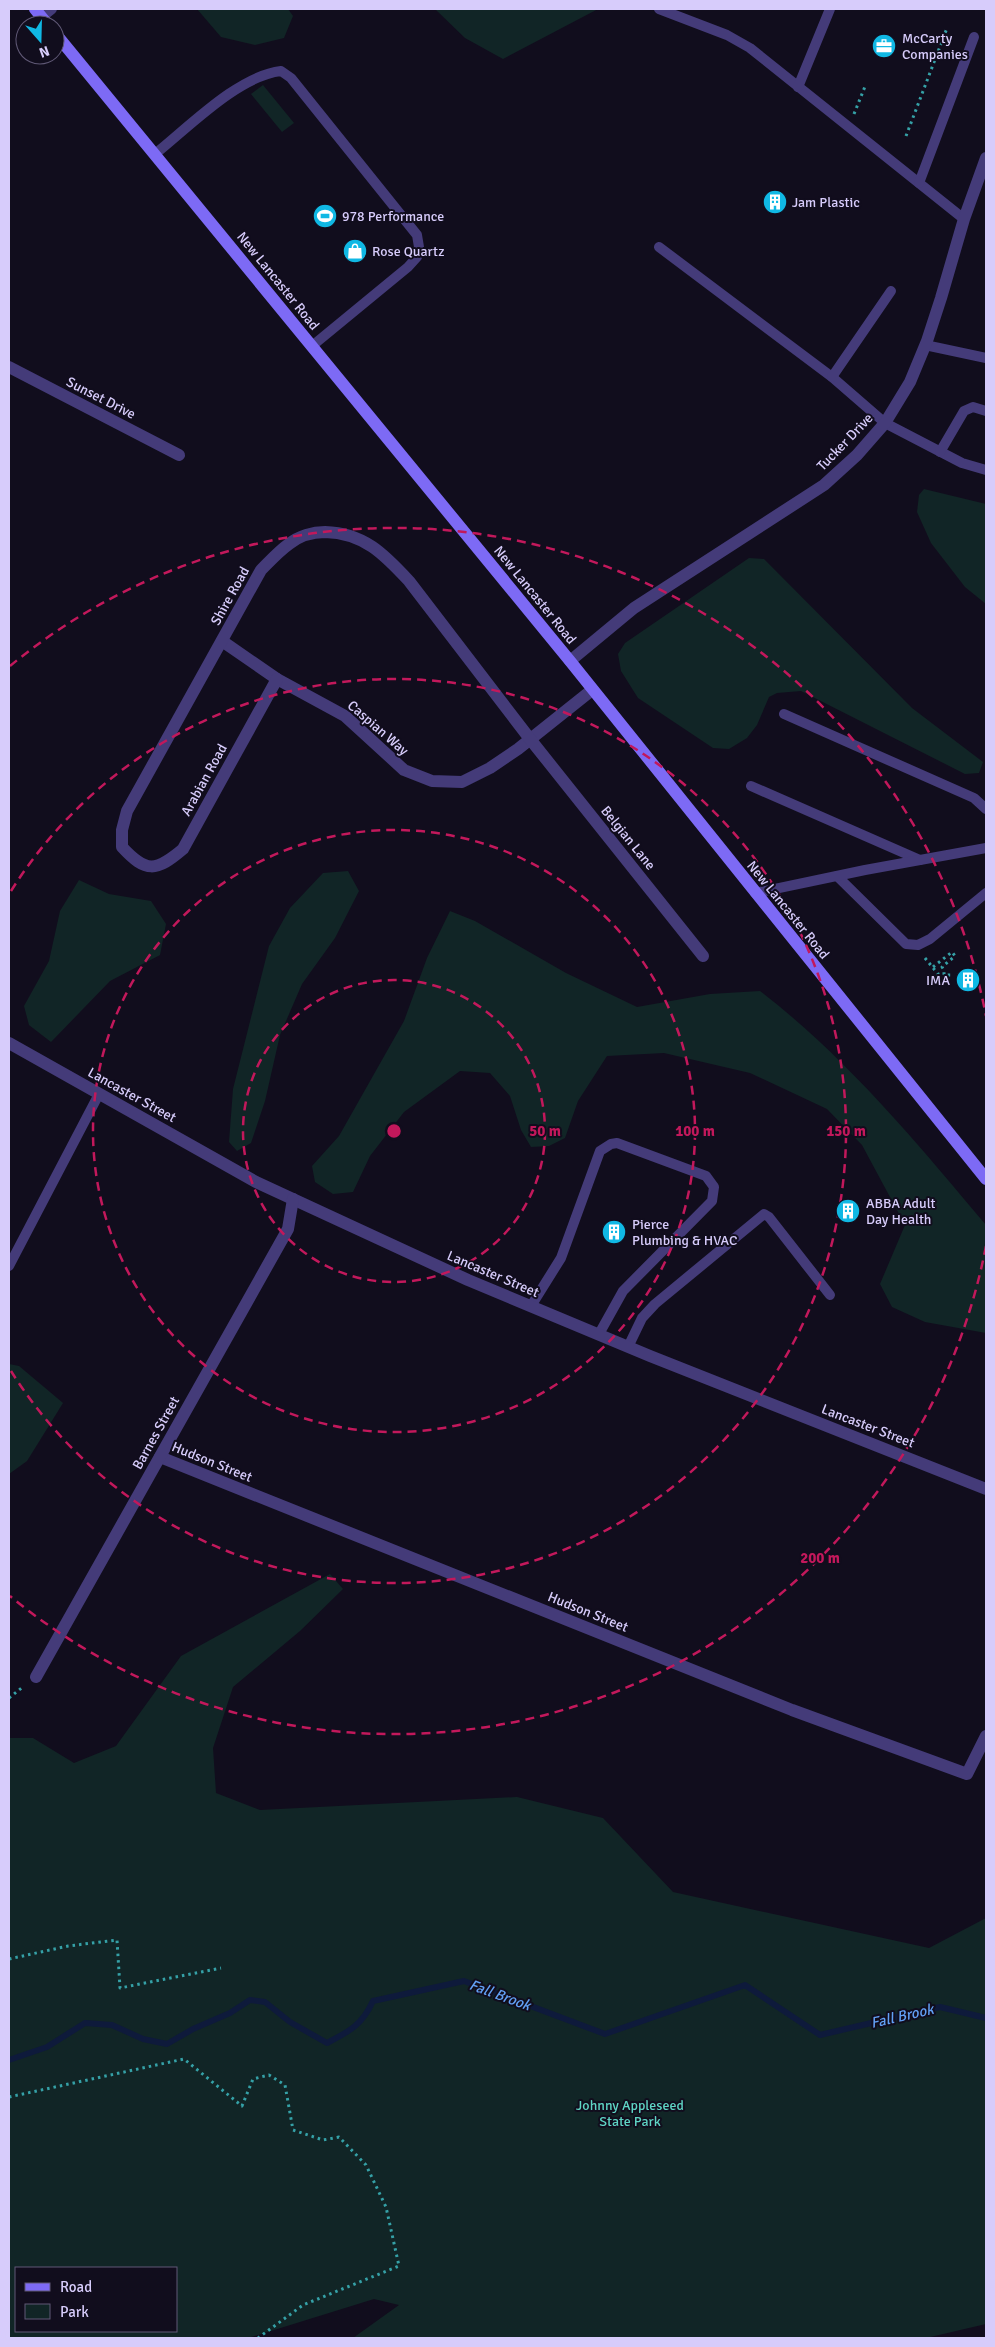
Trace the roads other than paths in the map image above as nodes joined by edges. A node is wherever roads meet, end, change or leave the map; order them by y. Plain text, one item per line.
1 (659, 9) edge
2 (830, 9) edge
3 (974, 37) dead end
4 (65, 45) edge
5 (798, 87) junction
6 (155, 154) junction
7 (986, 158) edge
8 (919, 183) junction
9 (964, 218) junction
10 (659, 248) dead end
11 (892, 291) dead end
12 (925, 345) junction
13 (312, 346) junction
14 (986, 358) edge
15 (9, 367) edge
16 (832, 376) junction
17 (986, 411) edge
18 (885, 423) junction
19 (940, 452) junction
20 (179, 455) dead end
21 (986, 470) edge
22 (222, 640) junction
23 (570, 661) junction
24 (277, 679) junction
25 (592, 690) junction
26 (784, 714) dead end
27 (530, 739) junction
28 (751, 786) dead end
29 (986, 809) edge
30 (986, 848) edge
31 (920, 860) junction
32 (136, 862) joint
33 (837, 876) junction
34 (755, 893) junction
35 (986, 893) edge
36 (703, 956) dead end
37 (9, 1043) edge
38 (99, 1094) junction
39 (986, 1179) edge
40 (293, 1199) junction
41 (9, 1266) edge
42 (830, 1295) dead end
43 (531, 1306) junction
44 (599, 1334) junction
45 (628, 1347) junction
46 (160, 1457) junction
47 (986, 1489) edge
48 (36, 1677) dead end
49 (986, 1736) edge

1 - 5 lane
2 - 5 lane
3 - 8 lane
4 - 6 main road, New Lancaster Road
5 - 8 lane
6 - 13 main road, New Lancaster Road
6 - 13 lane
7 - 9 street, Tucker Drive
8 - 9 lane
9 - 12 street, Tucker Drive
10 - 16 lane
11 - 16 lane
12 - 14 lane
12 - 18 street, Tucker Drive
13 - 23 main road, New Lancaster Road
15 - 20 street, Sunset Drive
16 - 18 lane
17 - 19 lane
18 - 19 lane
18 - 23 street, Tucker Drive
19 - 21 lane
22 - 24 street, Caspian Way
22 - 27 street, Shire Road
22 - 32 street, Shire Road
23 - 25 main road, New Lancaster Road
24 - 27 street, Caspian Way
24 - 32 street, Arabian Road
25 - 27 street, Caspian Way
25 - 34 main road, New Lancaster Road
26 - 29 lane
27 - 36 street, Belgian Lane
28 - 31 lane
30 - 31 lane
31 - 33 lane
33 - 34 lane
33 - 35 lane
34 - 39 main road, New Lancaster Road
37 - 38 street, Lancaster Street
38 - 40 street, Lancaster Street
38 - 41 lane
40 - 43 street, Lancaster Street
40 - 46 street, Barnes Street
42 - 45 lane
43 - 44 street, Lancaster Street
43 - 44 lane
44 - 45 street, Lancaster Street
45 - 47 street, Lancaster Street
46 - 48 street, Barnes Street
46 - 49 street, Hudson Street

